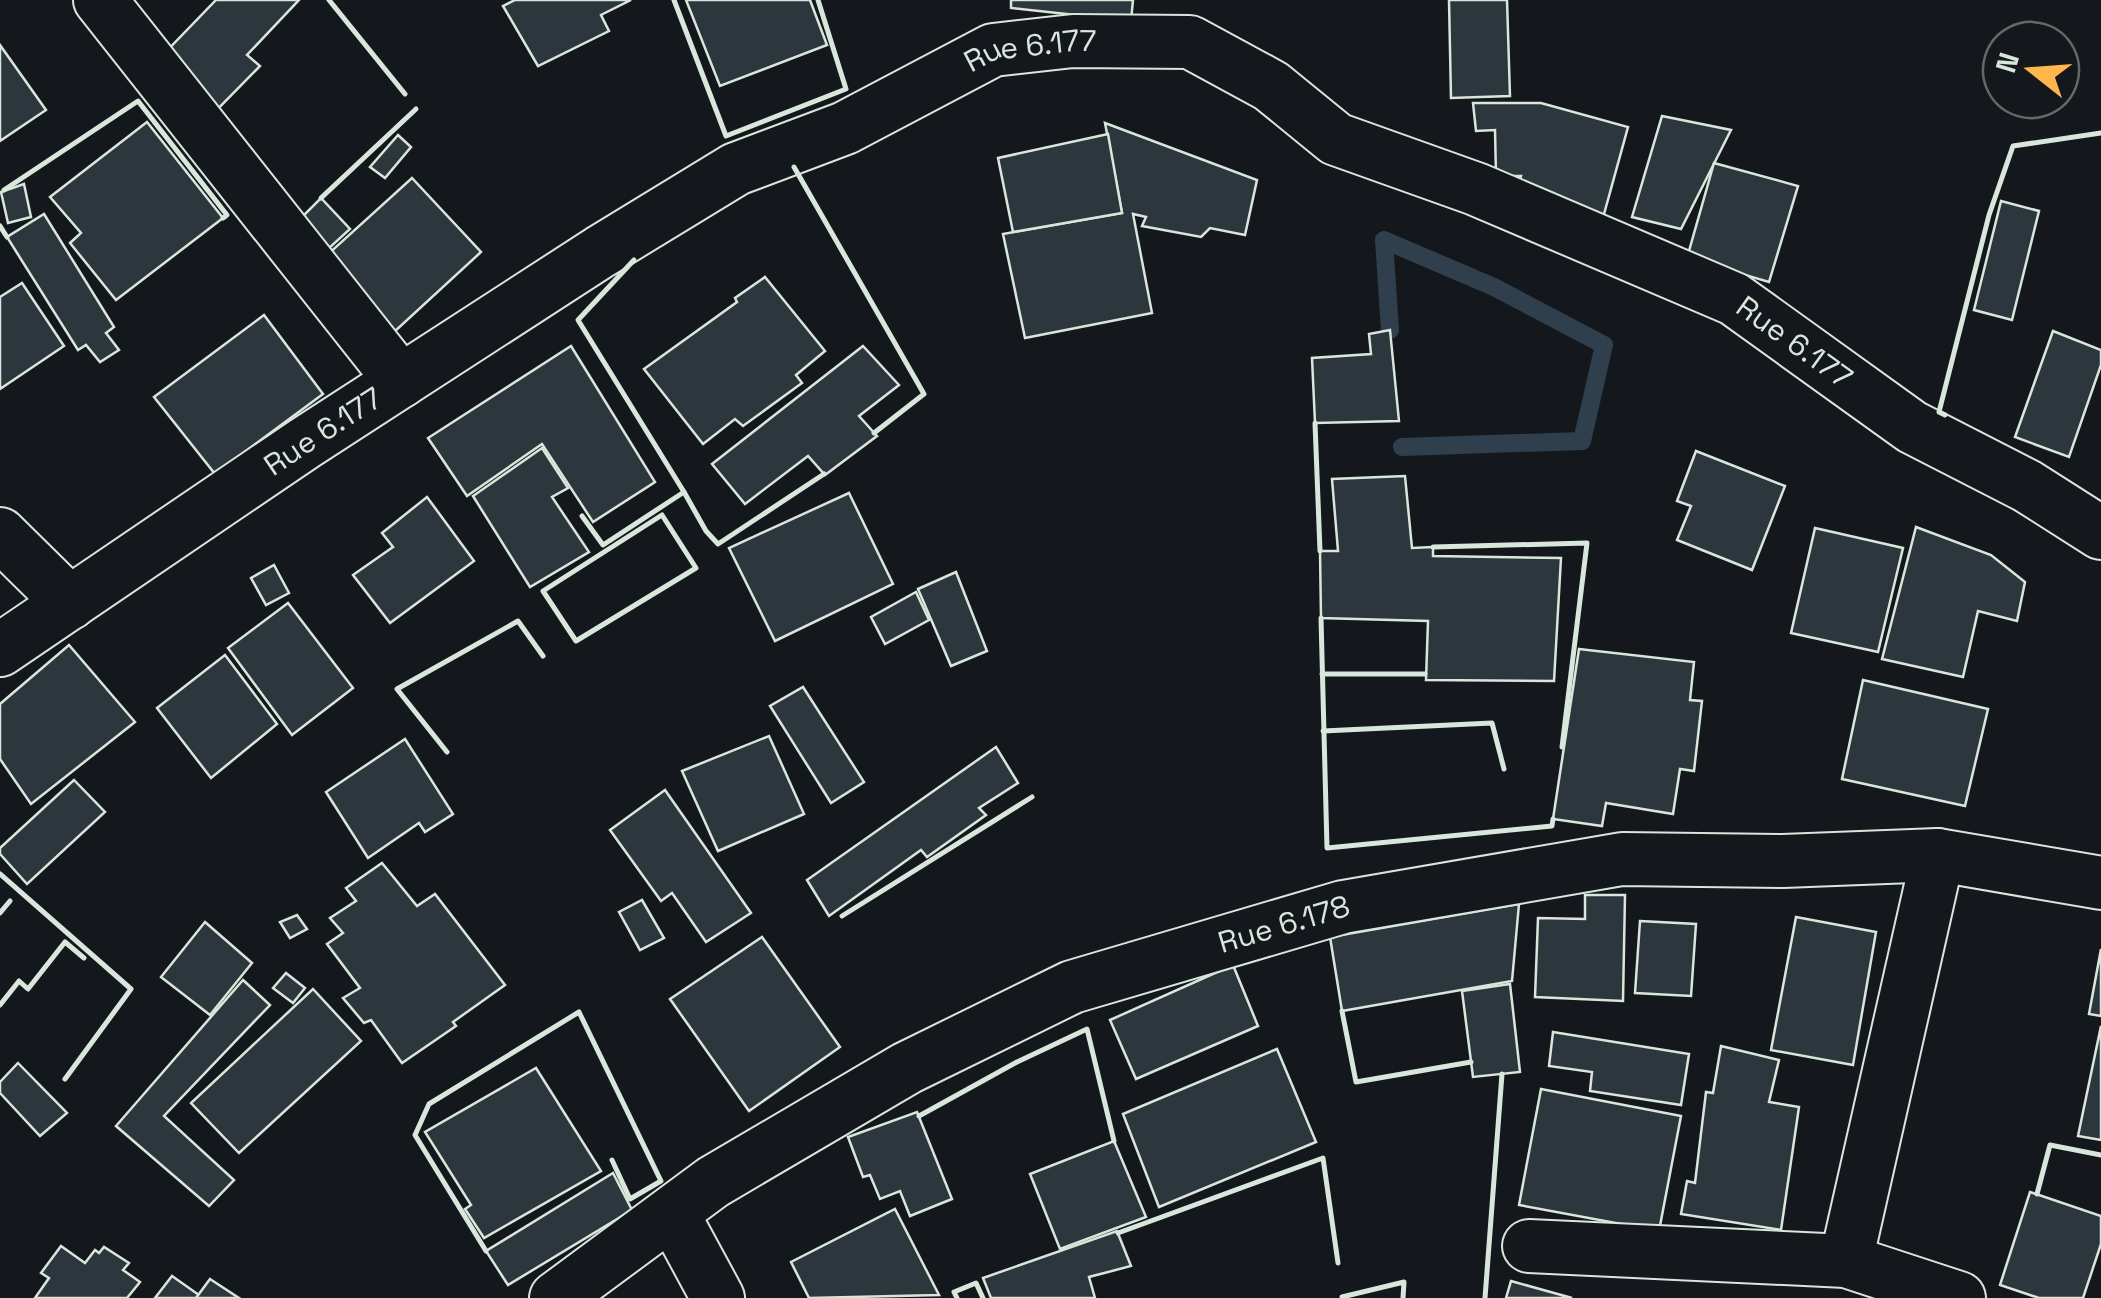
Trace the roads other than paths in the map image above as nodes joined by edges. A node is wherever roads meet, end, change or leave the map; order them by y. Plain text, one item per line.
1 (100, 0) edge
2 (1192, 21) edge
3 (401, 381) junction
4 (2101, 533) edge
5 (0, 534) edge
6 (70, 603) junction
7 (0, 650) edge
8 (1938, 856) junction
9 (2101, 882) edge
10 (672, 1212) junction
11 (1529, 1246) dead end
12 (1846, 1261) junction
13 (556, 1298) edge
14 (718, 1298) edge
15 (1959, 1298) edge

1 - 3 street
2 - 3 street, Rue 6.177
2 - 4 street, Rue 6.177
3 - 6 street, Rue 6.177
5 - 6 street
6 - 7 street, Rue 6.177
8 - 9 street, Rue 6.178
8 - 10 street, Rue 6.178
8 - 12 street
10 - 13 street, Rue 6.178
10 - 14 street
11 - 12 street
12 - 15 street

